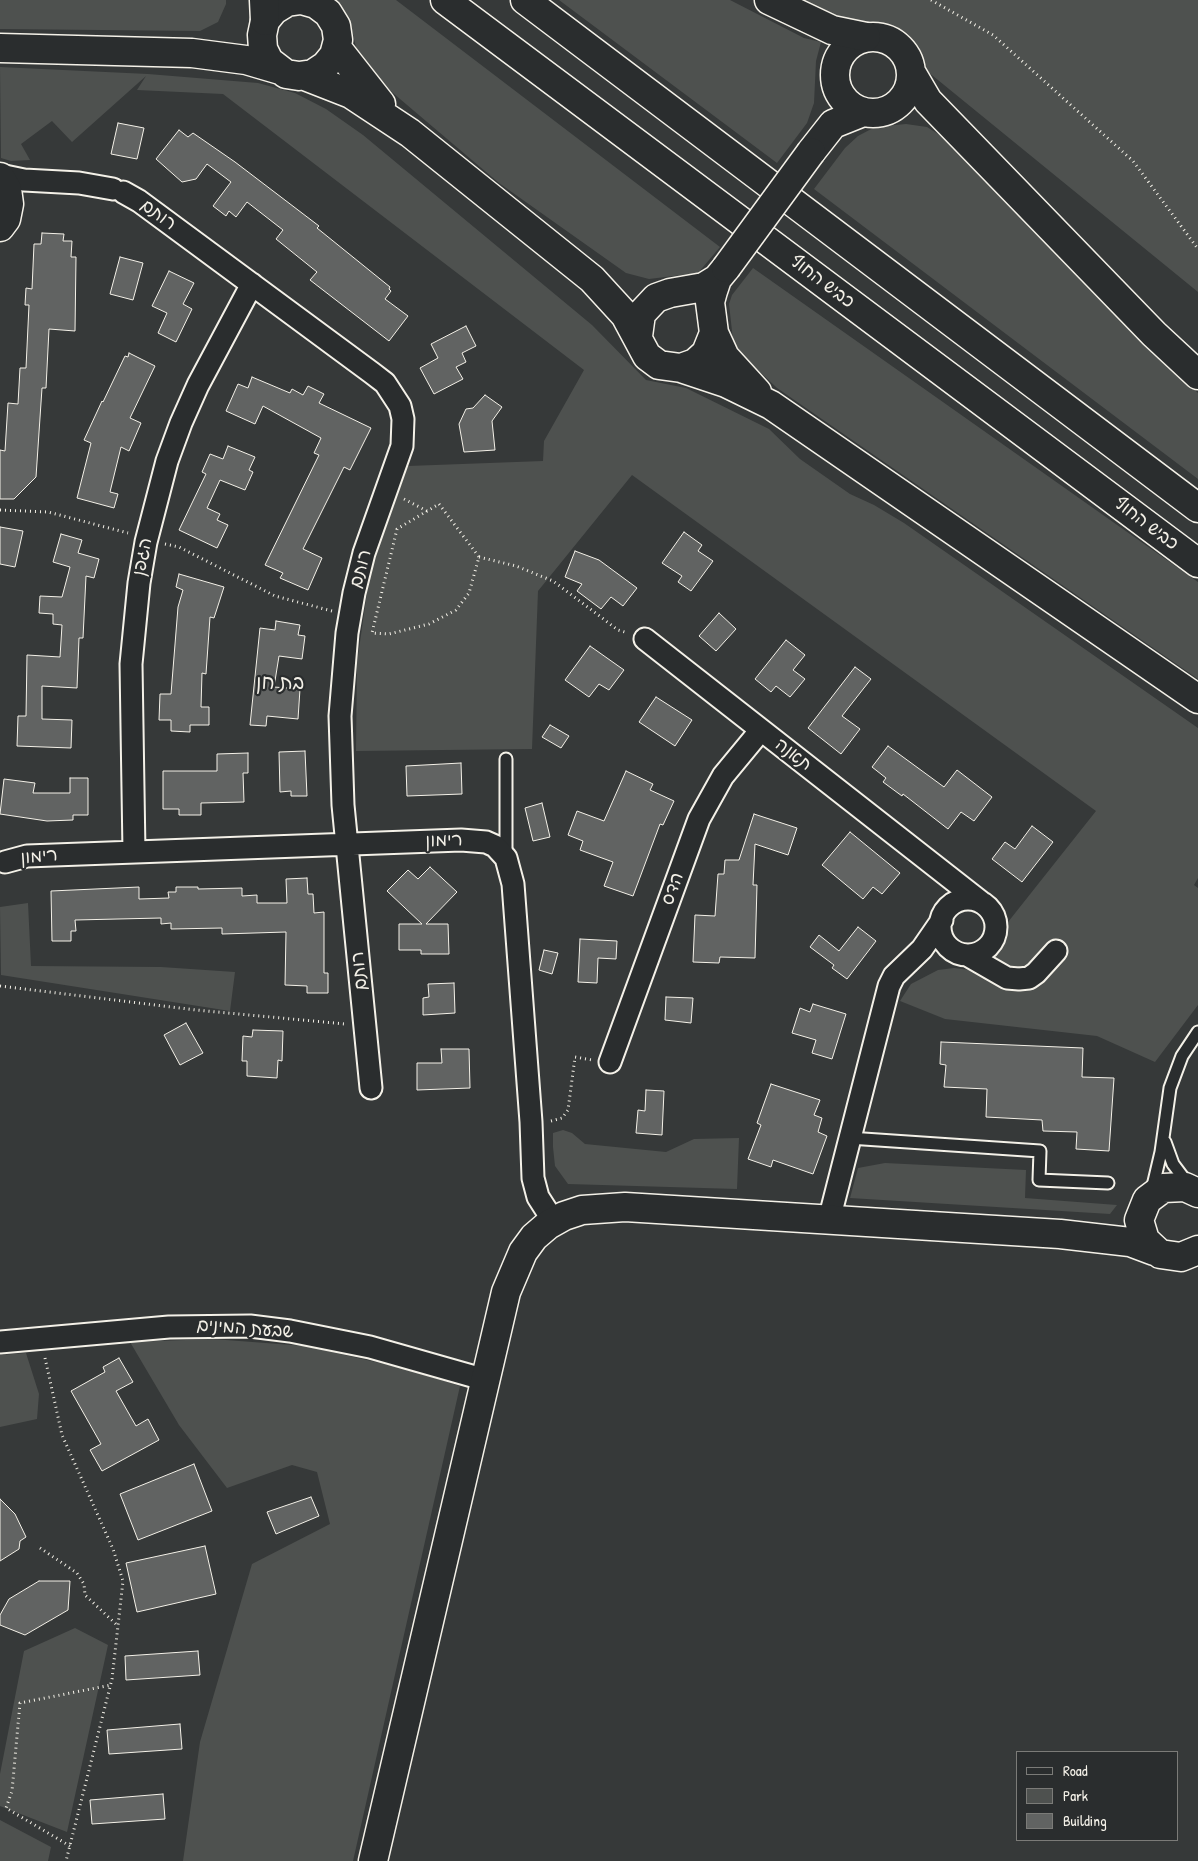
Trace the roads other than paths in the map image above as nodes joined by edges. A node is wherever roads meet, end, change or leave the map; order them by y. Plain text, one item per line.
1 (302, 0) edge
2 (446, 0) edge
3 (525, 0) edge
4 (769, 0) edge
5 (264, 17) edge
6 (866, 37) junction
7 (0, 48) edge
8 (337, 48) junction
9 (192, 53) junction
10 (911, 72) junction
11 (292, 73) junction
12 (835, 82) junction
13 (891, 108) junction
14 (863, 112) junction
15 (959, 132) junction
16 (410, 133) junction
17 (817, 144) junction
18 (0, 176) edge
19 (54, 182) junction
20 (3, 224) edge
21 (721, 273) junction
22 (592, 279) junction
23 (252, 284) junction
24 (668, 295) junction
25 (713, 325) junction
26 (638, 336) junction
27 (681, 368) junction
28 (1198, 375) edge
29 (771, 405) junction
30 (1198, 508) edge
31 (1198, 563) edge
32 (645, 639) road end
33 (1198, 699) edge
34 (761, 730) junction
35 (506, 759) dead end
36 (347, 844) junction
37 (134, 852) junction
38 (506, 858) junction
39 (5, 862) dead end
40 (942, 872) junction
41 (980, 902) junction
42 (944, 916) junction
43 (1056, 951) dead end
44 (964, 954) junction
45 (906, 965) junction
46 (1198, 1032) edge
47 (610, 1062) road end
48 (371, 1088) dead end
49 (849, 1138) junction
50 (1164, 1138) junction
51 (1108, 1184) dead end
52 (1198, 1193) edge
53 (1144, 1205) junction
54 (829, 1220) junction
55 (554, 1222) junction
56 (1060, 1234) junction
57 (1154, 1251) junction
58 (1196, 1253) edge
59 (0, 1342) edge
60 (486, 1380) junction
61 (373, 1861) edge

1 - 5 main road
1 - 8 main road
2 - 31 main road, כביש החוף
3 - 30 main road
4 - 6 main road
5 - 9 main road
5 - 11 main road
6 - 10 main road
6 - 12 main road
7 - 9 main road
8 - 11 main road
8 - 16 main road
9 - 11 main road
10 - 13 main road
10 - 15 main road
11 - 16 main road
12 - 14 main road
12 - 17 main road
13 - 14 main road
13 - 15 main road
14 - 17 main road
15 - 28 main road
16 - 22 main road
17 - 21 main road, bridge
18 - 19 street, רותם
18 - 20 main road
19 - 20 street
19 - 23 street, רותם
21 - 24 main road
21 - 25 main road
22 - 24 main road
22 - 26 main road
23 - 36 street, רותם
23 - 37 street, הגפן
24 - 25 main road
24 - 26 main road
25 - 27 main road
25 - 29 main road
26 - 27 main road
27 - 29 main road
29 - 33 main road
32 - 34 street, תאנה
34 - 40 street, תאנה
34 - 47 street, הדס
35 - 38 lane
36 - 37 street, רימון
36 - 38 street, רימון
36 - 48 street, רותם
37 - 39 street, רימון
38 - 55 street
40 - 41 street, תאנה
40 - 42 street
41 - 42 street
41 - 44 street
42 - 44 street
42 - 45 street
43 - 44 street
44 - 45 street
45 - 49 street
46 - 50 lane
49 - 51 lane
49 - 54 street
50 - 52 lane
50 - 53 lane
52 - 53 main road
53 - 56 main road
53 - 57 main road
54 - 55 main road
54 - 56 main road
55 - 60 main road
56 - 57 main road
57 - 58 main road
59 - 60 street, שבעת המינים
60 - 61 main road

